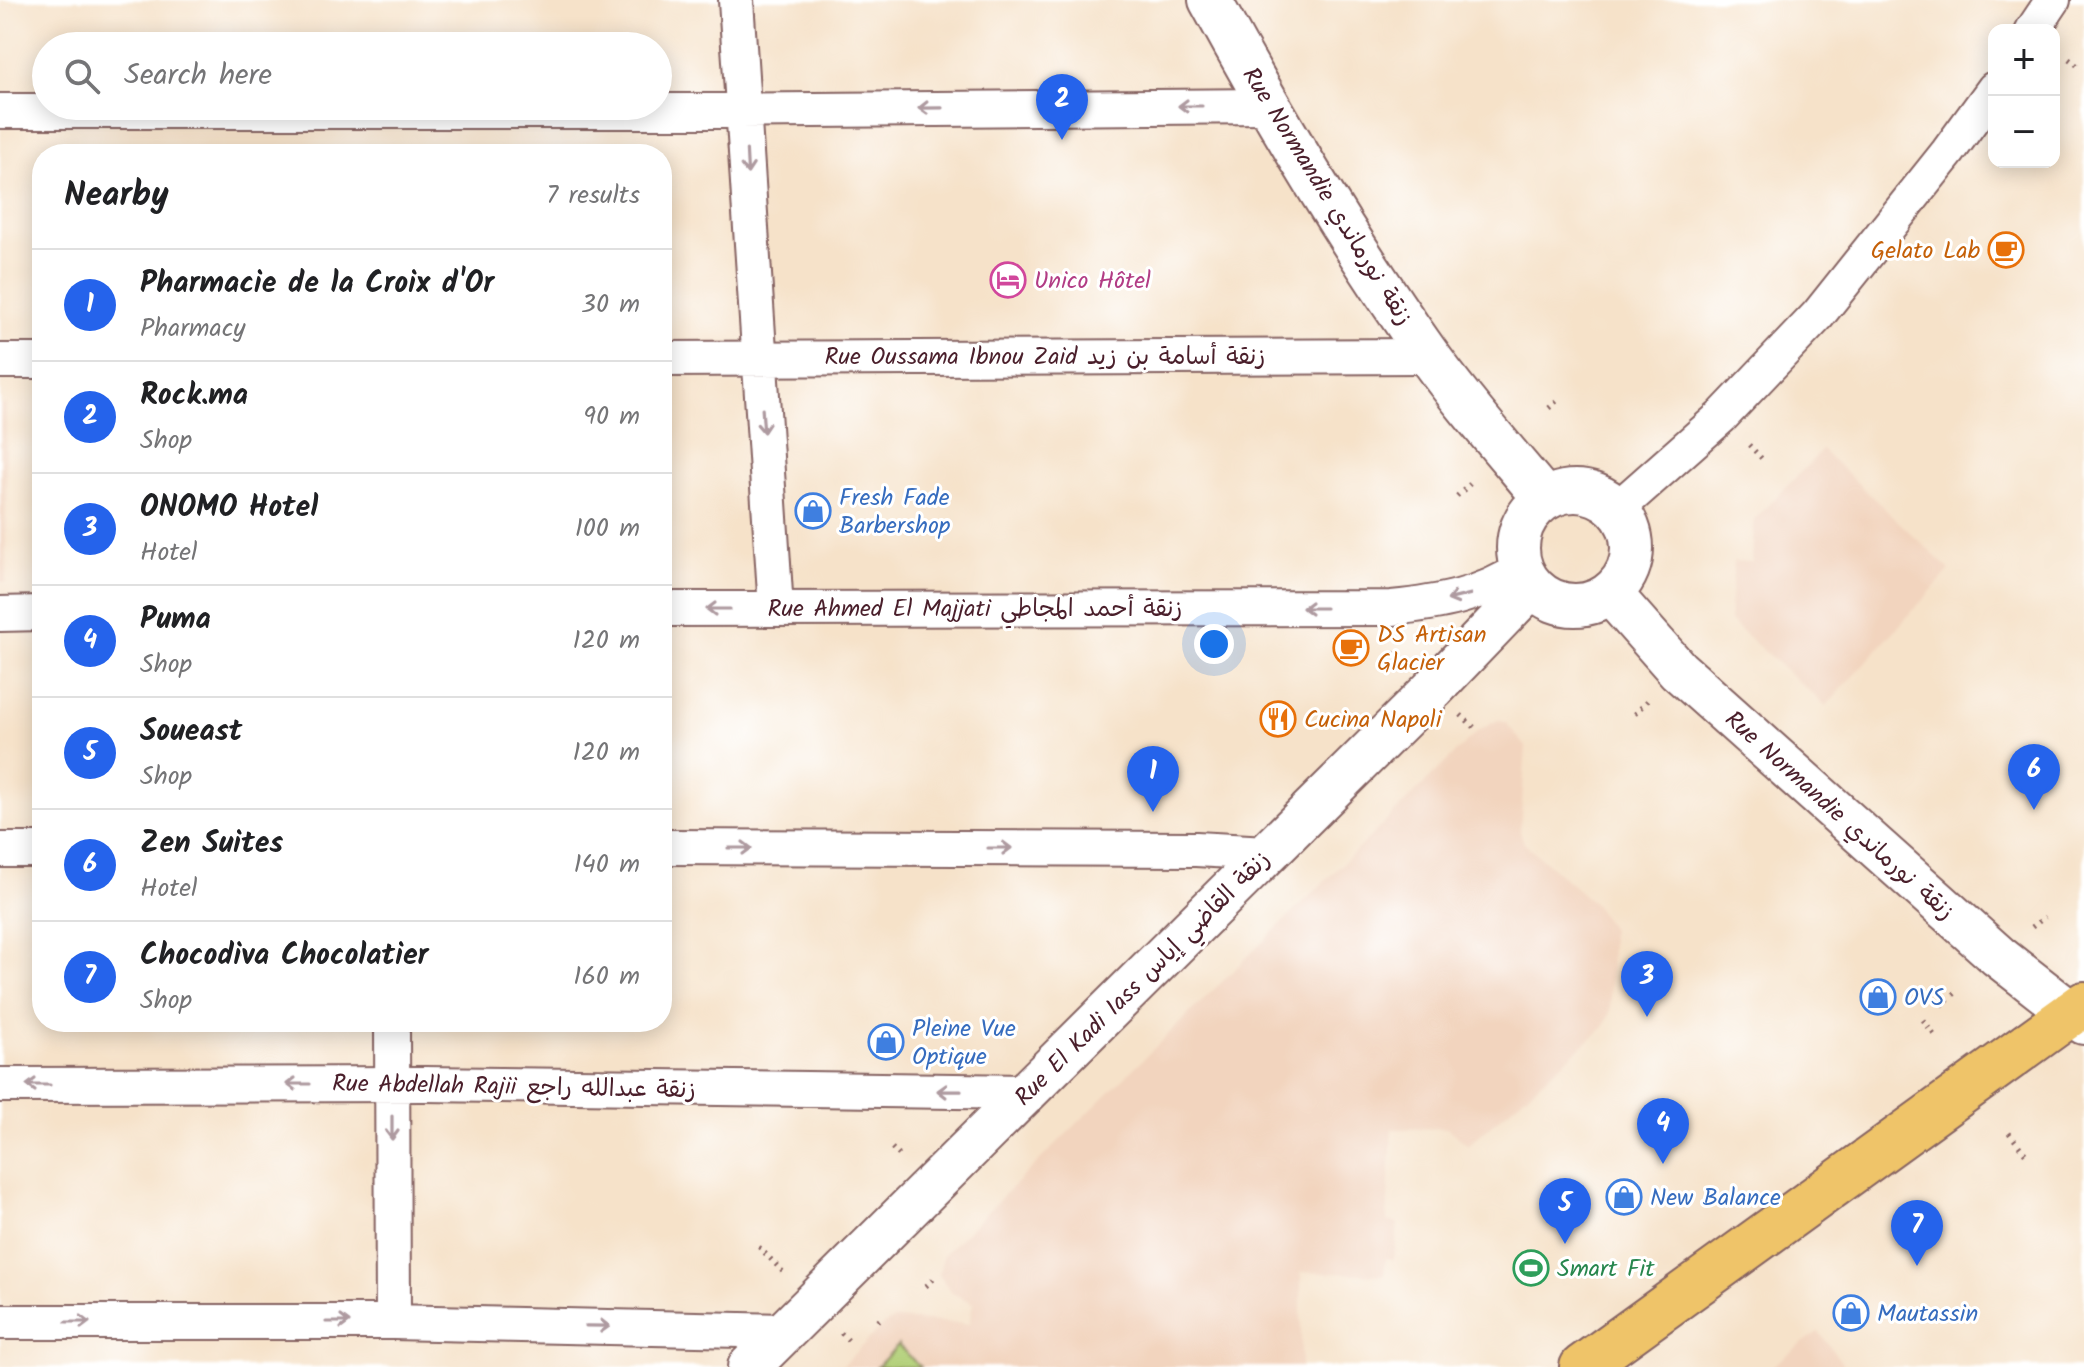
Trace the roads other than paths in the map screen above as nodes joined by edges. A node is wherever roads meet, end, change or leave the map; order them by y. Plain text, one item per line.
1 (736, 0) edge
2 (1210, 0) edge
3 (2053, 0) edge
4 (2037, 24) edge
5 (1989, 96) edge
6 (1268, 106) junction
7 (672, 110) edge
8 (743, 110) junction
9 (0, 111) edge
10 (32, 111) edge
11 (1429, 356) junction
12 (759, 358) junction
13 (672, 359) edge
14 (0, 361) edge
15 (32, 361) edge
16 (1545, 499) junction
17 (1617, 509) junction
18 (1526, 578) junction
19 (1610, 593) junction
20 (672, 609) edge
21 (776, 609) junction
22 (32, 613) edge
23 (0, 614) edge
24 (672, 847) edge
25 (0, 850) edge
26 (32, 850) edge
27 (1267, 853) junction
28 (2080, 1013) edge
29 (392, 1032) edge
30 (392, 1084) junction
31 (0, 1085) edge
32 (1027, 1092) junction
33 (0, 1322) edge
34 (393, 1322) junction
35 (785, 1331) junction
36 (749, 1367) edge
37 (1582, 1367) edge

1 - 8 street
2 - 6 street, Rue Normandie زنقة نورماندي
3 - 4 street
5 - 17 street
6 -> 8 street
6 - 11 street, Rue Normandie زنقة نورماندي
7 - 8 street
8 -> 12 street
9 - 10 street
11 - 12 street, Rue Oussama Ibnou Zaid زنقة أسامة بن زيد
11 - 16 street, Rue Normandie زنقة نورماندي
12 - 13 street, Rue Oussama Ibnou Zaid زنقة أسامة بن زيد
12 -> 21 street
14 - 15 street
16 - 17 street
16 - 18 street
17 - 19 street
18 - 19 street
18 -> 21 street, Rue Ahmed El Majjati زنقة أحمد المجاطي
18 - 27 street, Rue El Kadi Iass زنقة القاضي إياس
19 - 28 street, Rue Normandie زنقة نورماندي
21 -> 20 street, Rue Ahmed El Majjati زنقة أحمد المجاطي
22 - 23 street
24 -> 27 street
25 - 26 street
27 - 32 street, Rue El Kadi Iass زنقة القاضي إياس
28 - 37 main road
29 - 30 street
30 -> 31 street, Rue Abdellah Rajii زنقة عبدالله راجع
32 -> 30 street, Rue Abdellah Rajii زنقة عبدالله راجع
30 -> 34 street
32 - 35 street, Rue El Kadi Iass زنقة القاضي إياس
33 -> 34 street
34 -> 35 street
35 - 36 street, Rue El Kadi Iass زنقة القاضي إياس

